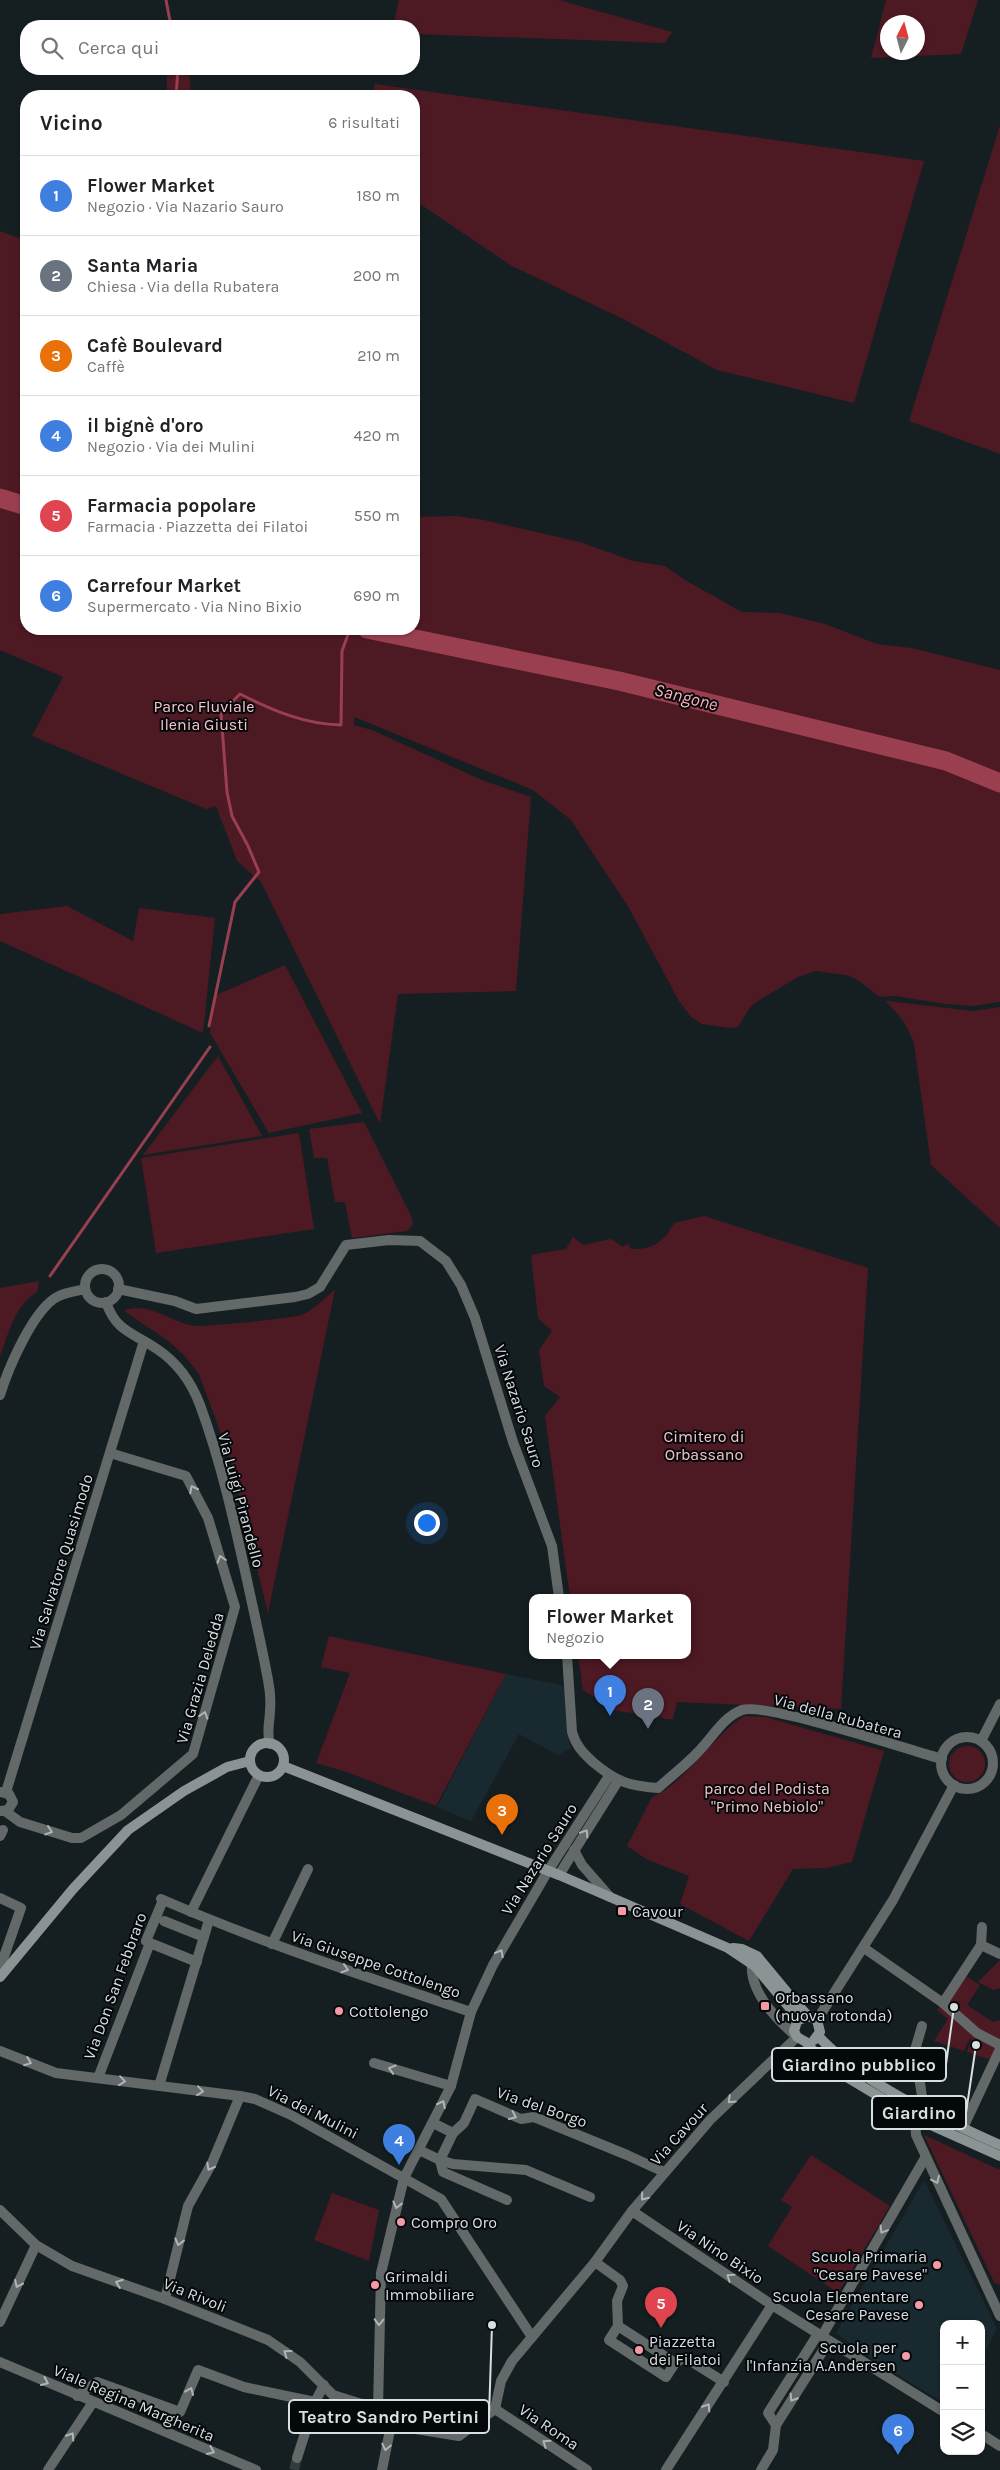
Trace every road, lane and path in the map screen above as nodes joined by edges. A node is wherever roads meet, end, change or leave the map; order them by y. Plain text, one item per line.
1 (86, 1288) junction
2 (118, 1289) junction
3 (106, 1302) junction
4 (144, 1341) junction
5 (0, 1395) edge
6 (110, 1453) junction
7 (559, 1594) edge
8 (567, 1659) edge
9 (1000, 1704) edge
10 (981, 1742) junction
11 (270, 1744) junction
12 (996, 1757) edge
13 (942, 1759) junction
14 (250, 1761) junction
15 (283, 1766) junction
16 (259, 1775) junction
17 (613, 1778) junction
18 (954, 1785) junction
19 (3, 1792) edge
20 (3, 1811) edge
21 (574, 1850) junction
22 (308, 1869) dead end
23 (548, 1871) junction
24 (558, 1875) junction
25 (610, 1897) junction
26 (0, 1898) edge
27 (161, 1902) joint
28 (191, 1912) junction
29 (209, 1920) junction
30 (164, 1921) dead end
31 (982, 1927) dead end
32 (204, 1937) junction
33 (150, 1943) junction
34 (272, 1944) junction
35 (981, 1944) junction
36 (728, 1948) junction
37 (864, 1948) junction
38 (1000, 1954) edge
39 (196, 1962) junction
40 (752, 1963) junction
41 (0, 1968) edge
42 (0, 1977) edge
43 (943, 2004) junction
44 (471, 2012) junction
45 (808, 2018) junction
46 (922, 2026) dead end
47 (818, 2036) junction
48 (801, 2039) junction
49 (1000, 2045) edge
50 (1000, 2049) edge
51 (0, 2051) edge
52 (374, 2063) dead end
53 (98, 2078) junction
54 (159, 2086) junction
55 (451, 2086) junction
56 (240, 2096) junction
57 (921, 2108) junction
58 (915, 2118) junction
59 (433, 2123) junction
60 (963, 2128) junction
61 (453, 2133) junction
62 (1000, 2145) edge
63 (420, 2150) junction
64 (1000, 2156) edge
65 (926, 2158) junction
66 (440, 2160) junction
67 (664, 2172) junction
68 (404, 2178) junction
69 (590, 2197) dead end
70 (506, 2200) dead end
71 (0, 2210) edge
72 (632, 2211) junction
73 (36, 2245) junction
74 (595, 2262) junction
75 (165, 2299) junction
76 (771, 2304) junction
77 (1000, 2316) edge
78 (0, 2322) edge
79 (618, 2326) junction
80 (532, 2337) junction
81 (823, 2337) junction
82 (0, 2362) edge
83 (675, 2363) junction
84 (724, 2382) junction
85 (324, 2385) junction
86 (77, 2396) junction
87 (93, 2402) junction
88 (315, 2402) junction
89 (378, 2409) junction
90 (495, 2409) junction
91 (941, 2410) edge
92 (391, 2425) junction
93 (985, 2437) edge
94 (1000, 2446) edge
95 (298, 2458) tunnel mouth
96 (48, 2470) edge
97 (256, 2470) edge
98 (382, 2470) edge
99 (587, 2470) edge
100 (666, 2470) edge
101 (760, 2470) edge

1 - 2 street
1 - 3 street
1 - 5 street
2 - 3 street
2 - 7 street, Via Nazario Sauro
3 - 4 street, Via Luigi Pirandello
4 - 6 street, Via Salvatore Quasimodo
4 - 11 street, Via Luigi Pirandello
6 - 19 street, Via Salvatore Quasimodo
20 -> 6 street, Via Grazia Deledda
8 - 17 street
9 - 10 street
10 - 12 street
10 - 13 street
11 - 14 street
11 - 15 street
12 - 18 street
13 - 17 street, Via della Rubatera
13 - 18 street
14 - 16 street
14 - 42 street
15 - 16 street
15 - 23 street
16 - 28 street
21 -> 17 street, Via Nazario Sauro
17 - 23 street, Via Nazario Sauro
18 - 37 street
19 - 20 street, Via Salvatore Quasimodo
21 - 24 street, Via Nazario Sauro
21 - 25 street
22 - 34 street, Via Giuseppe Cottolengo
23 - 24 street
44 -> 23 street, Via Nazario Sauro
24 - 25 street
25 - 36 street
26 - 41 street
27 - 28 street, Via Giuseppe Cottolengo
27 - 33 street, Via Don San Febbraro
28 - 29 street, Via Giuseppe Cottolengo
29 - 32 street
29 - 34 street, Via Giuseppe Cottolengo
30 - 32 street
31 - 35 street
32 - 39 street
33 - 39 street
33 - 53 street, Via Don San Febbraro
34 -> 44 street, Via Giuseppe Cottolengo
35 - 38 street
35 - 43 street
36 - 40 street
36 - 45 street
37 - 43 street
37 - 45 street
39 - 54 street
40 - 45 street
40 - 48 street
43 - 49 street
44 - 55 street, Via Nazario Sauro
45 - 47 street
45 - 48 street
46 - 57 street
47 - 48 street
47 - 57 street
48 - 58 street
48 -> 67 street, Via Cavour
50 - 60 street
51 -> 53 street, Via dei Mulini
55 -> 52 street
53 -> 54 street, Via dei Mulini
54 -> 56 street, Via dei Mulini
59 -> 55 street, Via Nazario Sauro
56 - 68 street, Via dei Mulini
56 -> 75 street
57 - 58 street
57 - 60 street
58 - 64 street
58 - 65 street
59 - 61 street
59 - 63 street, Via Nazario Sauro
60 - 62 street
61 - 66 street
61 -> 67 street, Via del Borgo
63 - 66 street
63 - 68 street, Via Nazario Sauro
65 -> 77 street
65 -> 81 street
66 - 69 street
66 - 70 street
67 -> 72 street, Via Cavour
68 - 80 street, Via dei Mulini
68 -> 89 street, Via Nazario Sauro
71 - 73 street, Via Rivoli
72 - 74 street, Via Cavour
76 -> 72 street, Via Nino Bixio
75 -> 73 street, Via Rivoli
73 -> 78 street
74 - 79 street
74 - 80 street, Via Cavour
85 -> 75 street, Via Rivoli
76 - 81 street, Via Nino Bixio
76 - 84 street
79 - 83 street
79 - 83 street
80 - 90 street, Via Cavour
81 - 91 street, Via Nino Bixio
81 - 101 street
82 -> 86 street, Viale Regina Margherita
83 - 84 street
100 -> 84 street
85 - 88 street
85 - 89 street, Via Rivoli
86 - 87 street, Viale Regina Margherita
86 -> 88 street
96 -> 87 street
87 -> 97 street, Viale Regina Margherita
88 - 95 street
89 - 92 street
90 - 92 street
99 -> 90 street, Via Roma
92 -> 98 street
93 - 94 street

